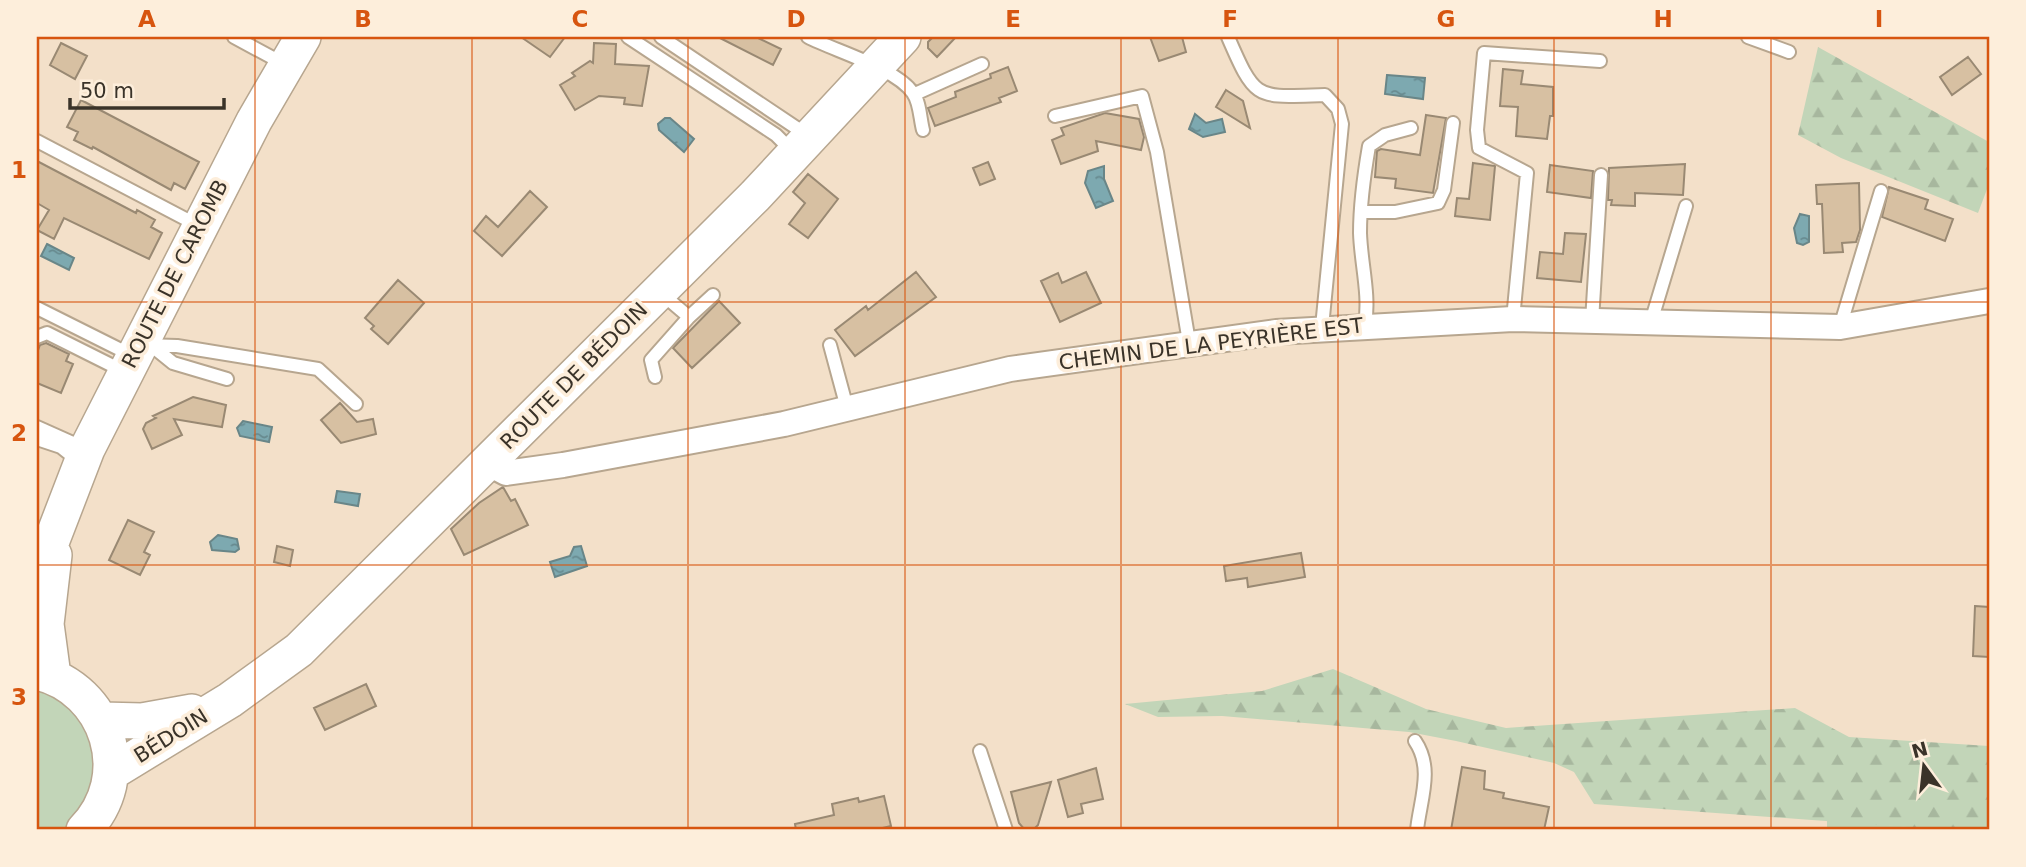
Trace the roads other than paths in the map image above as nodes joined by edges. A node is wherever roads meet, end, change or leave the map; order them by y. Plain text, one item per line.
1 (234, 37) edge
2 (628, 37) edge
3 (661, 37) edge
4 (808, 37) edge
5 (903, 37) edge
6 (1228, 37) edge
7 (1748, 37) edge
8 (295, 51) edge
9 (1789, 52) dead end
10 (1600, 61) dead end
11 (982, 64) dead end
12 (875, 67) junction
13 (915, 94) junction
14 (1055, 117) dead end
15 (1453, 123) dead end
16 (1411, 128) dead end
17 (923, 130) dead end
18 (37, 141) edge
19 (802, 145) junction
20 (1601, 175) dead end
21 (1881, 191) dead end
22 (1686, 206) dead end
23 (1363, 212) junction
24 (200, 226) junction
25 (659, 291) junction
26 (713, 295) dead end
27 (1989, 301) edge
28 (37, 308) edge
29 (689, 317) junction
30 (1513, 318) junction
31 (1591, 321) junction
32 (1651, 322) junction
33 (1365, 325) junction
34 (1322, 327) junction
35 (1840, 327) junction
36 (37, 337) edge
37 (1189, 342) junction
38 (830, 345) dead end
39 (137, 355) junction
40 (655, 377) dead end
41 (227, 379) dead end
42 (356, 404) dead end
43 (847, 408) junction
44 (37, 427) edge
45 (37, 439) edge
46 (84, 456) junction
47 (487, 463) junction
48 (61, 517) junction
49 (37, 579) edge
50 (45, 674) edge
51 (230, 700) junction
52 (102, 720) junction
53 (1415, 741) dead end
54 (981, 751) dead end
55 (112, 772) junction
56 (84, 830) edge
57 (1006, 830) edge
58 (1417, 830) edge

1 - 8 lane
2 - 19 lane
3 - 19 lane
4 - 12 lane
5 - 12 main road, ROUTE DE BÉDOIN
6 - 34 lane
7 - 9 lane
8 - 24 main road, ROUTE DE CAROMB
10 - 30 lane
11 - 13 lane
12 - 13 lane
12 - 19 main road, ROUTE DE BÉDOIN
13 - 17 lane
14 - 37 lane
15 - 23 lane
16 - 23 lane
18 - 24 lane
19 - 25 main road, ROUTE DE BÉDOIN
20 - 31 lane
21 - 35 lane
22 - 32 lane
23 - 33 lane
24 - 39 main road, ROUTE DE CAROMB
25 - 29 lane
25 - 47 main road, ROUTE DE BÉDOIN
26 - 29 lane
27 - 35 street, CHEMIN DE LA PEYRIÈRE EST
28 - 39 lane
29 - 40 lane
30 - 31 street, CHEMIN DE LA PEYRIÈRE EST
30 - 33 street, CHEMIN DE LA PEYRIÈRE EST
31 - 32 street, CHEMIN DE LA PEYRIÈRE EST
32 - 35 street, CHEMIN DE LA PEYRIÈRE EST
33 - 34 street, CHEMIN DE LA PEYRIÈRE EST
34 - 37 street, CHEMIN DE LA PEYRIÈRE EST
36 - 39 lane
37 - 43 street, CHEMIN DE LA PEYRIÈRE EST
38 - 43 lane
39 - 41 lane
39 - 42 lane
39 - 46 main road, ROUTE DE CAROMB
43 - 47 street, CHEMIN DE LA PEYRIÈRE EST
44 - 46 lane
45 - 46 lane
46 - 48 main road, ROUTE DE CAROMB
47 - 51 main road, ROUTE DE BÉDOIN
48 - 49 main road
48 - 50 main road
50 - 52 main road
51 - 52 main road
51 - 55 main road, BÉDOIN
52 - 55 main road
53 - 58 lane
54 - 57 lane
55 - 56 main road

